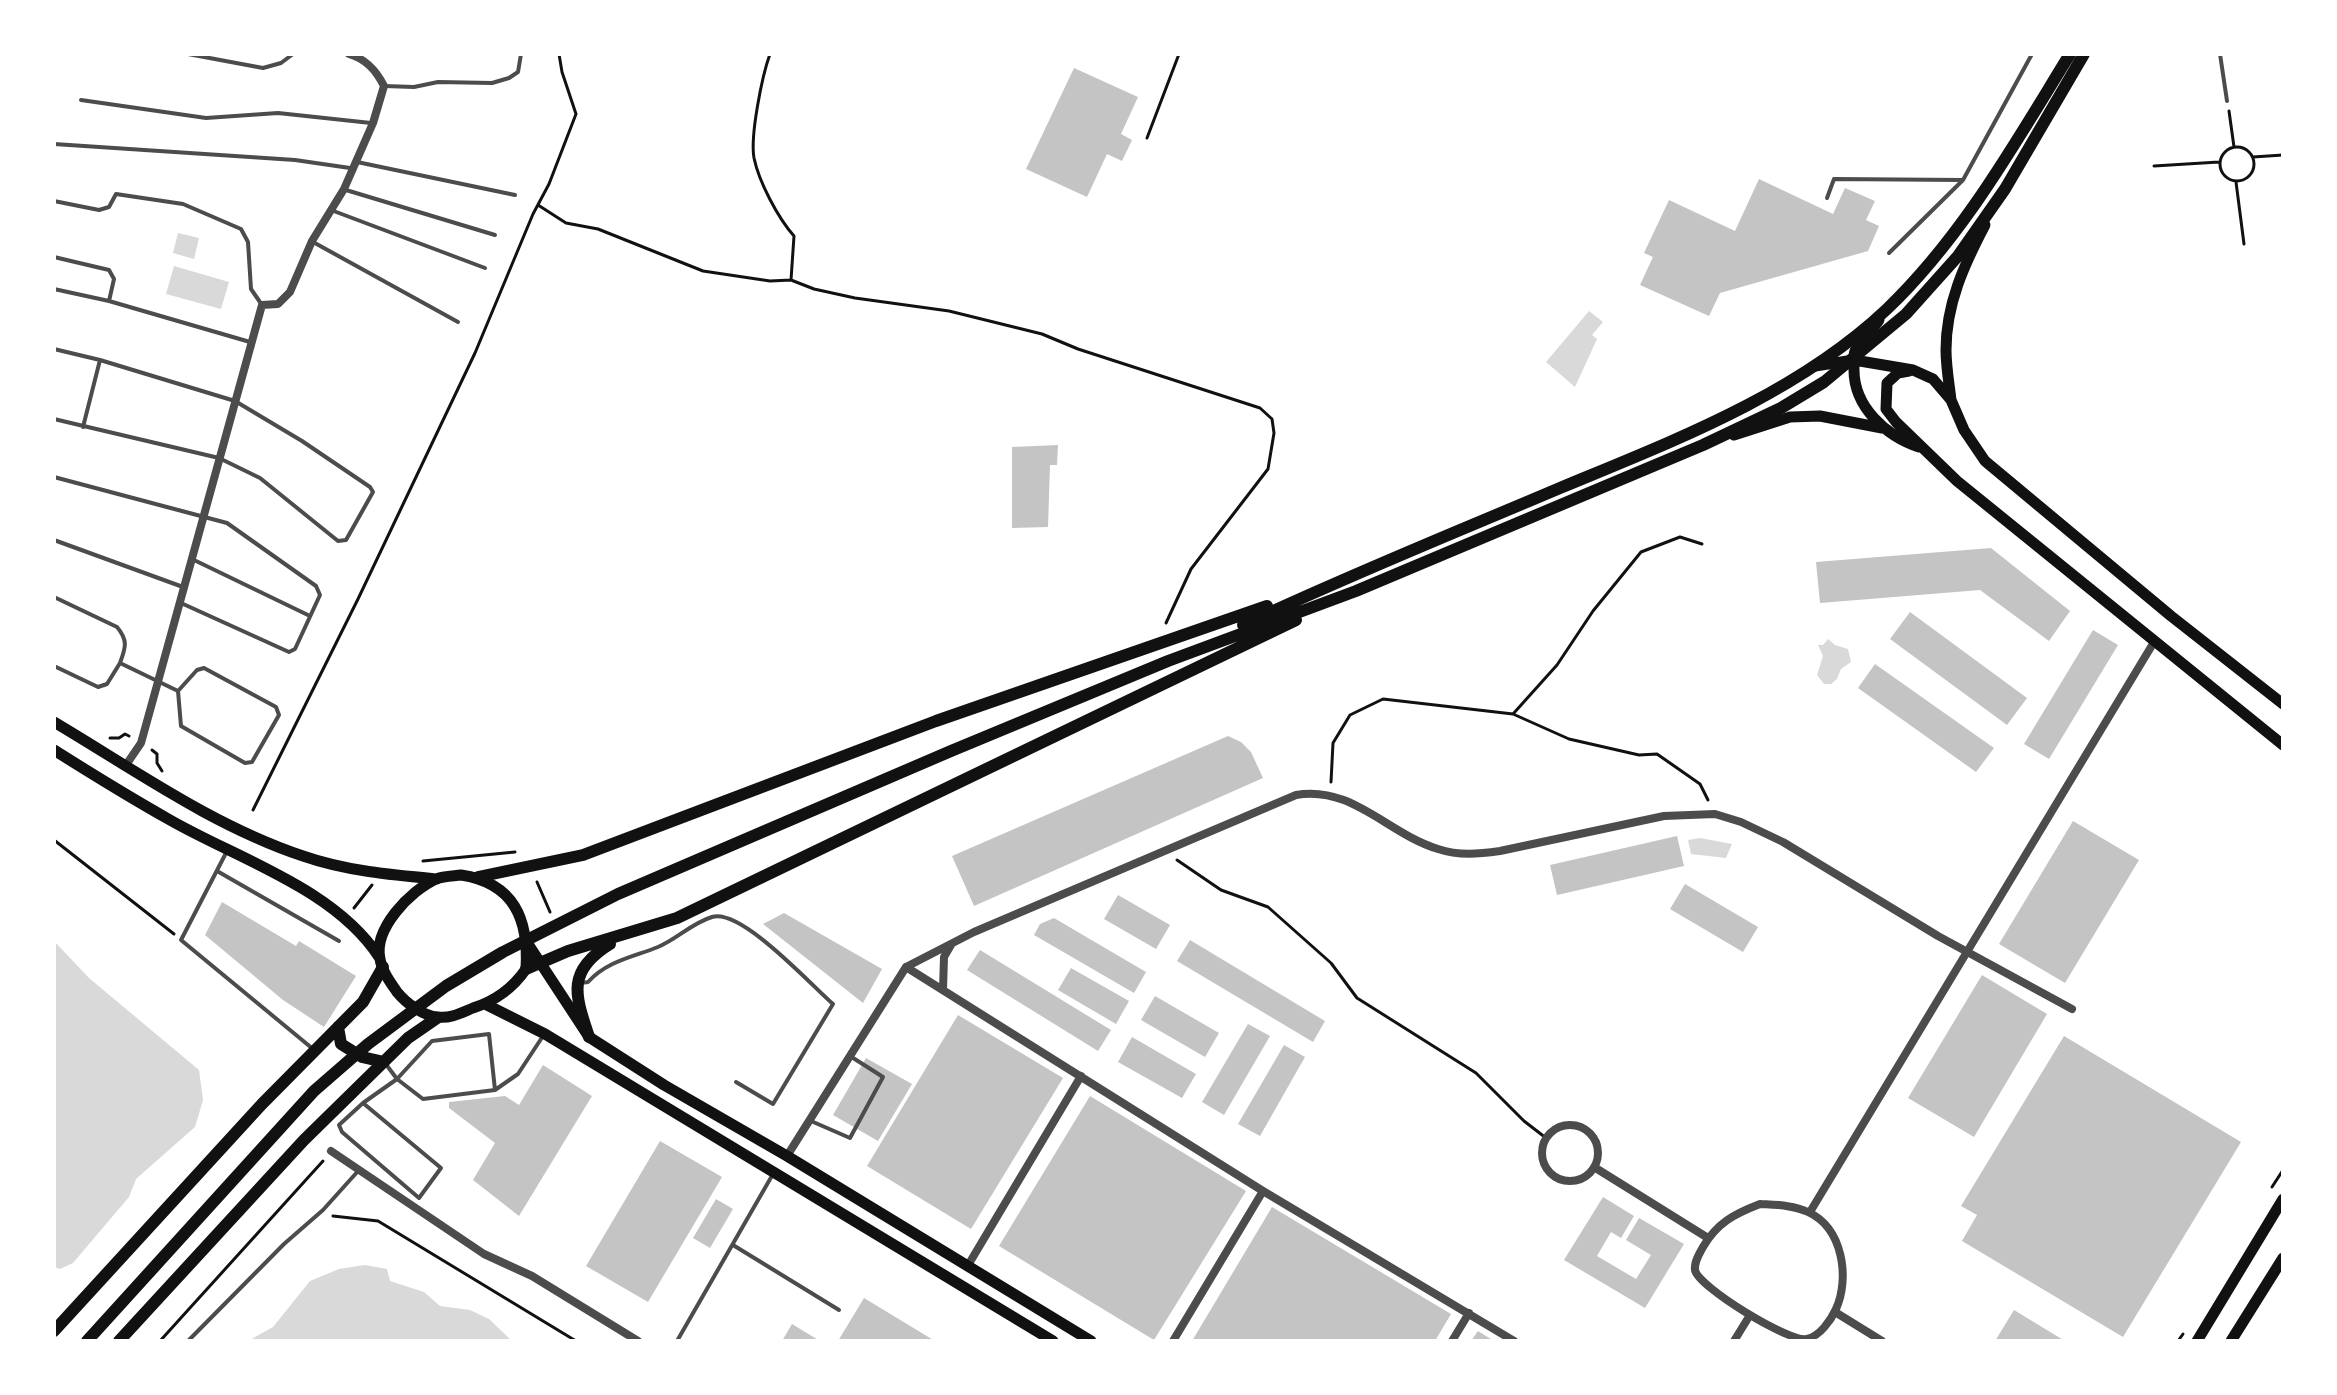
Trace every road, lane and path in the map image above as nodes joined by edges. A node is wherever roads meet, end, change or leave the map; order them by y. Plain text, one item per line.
1 (188, 54) edge
2 (293, 54) edge
3 (349, 54) edge
4 (521, 54) edge
5 (559, 54) edge
6 (770, 54) edge
7 (1179, 54) edge
8 (2032, 54) edge
9 (2070, 54) edge
10 (2084, 54) edge
11 (2220, 54) edge
12 (384, 86) junction
13 (81, 100) dead end
14 (2227, 101) joint
15 (373, 123) junction
16 (1147, 138) dead end
17 (54, 144) edge
18 (2234, 147) junction
19 (2283, 155) edge
20 (2253, 157) junction
21 (2219, 162) junction
22 (354, 165) junction
23 (2154, 166) dead end
24 (1963, 180) junction
25 (2236, 182) junction
26 (344, 189) junction
27 (2005, 189) junction
28 (515, 195) dead end
29 (1827, 198) dead end
30 (54, 201) edge
31 (538, 205) junction
32 (331, 210) junction
33 (495, 235) dead end
34 (312, 241) junction
35 (2244, 244) dead end
36 (1889, 253) dead end
37 (54, 257) edge
38 (485, 268) dead end
39 (791, 280) junction
40 (54, 289) edge
41 (109, 301) junction
42 (262, 305) junction
43 (1886, 310) junction
44 (458, 322) dead end
45 (253, 343) junction
46 (54, 349) edge
47 (100, 360) junction
48 (1854, 360) junction
49 (1812, 367) junction
50 (1913, 370) junction
51 (1951, 400) junction
52 (235, 401) junction
53 (54, 419) edge
54 (83, 427) junction
55 (1882, 428) junction
56 (1703, 445) junction
57 (1926, 449) junction
58 (219, 458) junction
59 (54, 477) edge
60 (203, 515) junction
61 (54, 540) edge
62 (1702, 544) dead end
63 (191, 559) junction
64 (183, 587) junction
65 (1323, 587) junction
66 (1356, 591) junction
67 (54, 597) edge
68 (179, 602) junction
69 (310, 616) junction
70 (2154, 642) junction
71 (1157, 643) junction
72 (1168, 661) junction
73 (120, 663) junction
74 (54, 666) edge
75 (158, 683) junction
76 (178, 691) junction
77 (2283, 704) edge
78 (1513, 714) junction
79 (54, 722) edge
80 (102, 734) dead end
81 (141, 743) junction
82 (2283, 745) edge
83 (54, 750) edge
84 (126, 765) junction
85 (162, 771) dead end
86 (1331, 794) junction
87 (253, 810) dead end
88 (1715, 814) junction
89 (54, 840) edge
90 (227, 851) junction
91 (514, 852) dead end
92 (1164, 852) junction
93 (418, 861) dead end
94 (532, 865) junction
95 (217, 871) junction
96 (380, 874) junction
97 (478, 877) junction
98 (437, 879) junction
99 (552, 917) dead end
100 (346, 919) junction
101 (620, 937) junction
102 (181, 940) junction
103 (339, 941) dead end
104 (953, 943) junction
105 (528, 944) junction
106 (1967, 952) junction
107 (381, 962) junction
108 (539, 962) junction
109 (906, 967) junction
110 (526, 969) junction
111 (577, 983) junction
112 (943, 990) junction
113 (485, 1004) junction
114 (2072, 1009) dead end
115 (437, 1018) junction
116 (338, 1027) junction
117 (545, 1034) junction
118 (589, 1037) junction
119 (314, 1051) junction
120 (850, 1056) junction
121 (384, 1062) junction
122 (1081, 1076) junction
123 (397, 1079) junction
124 (736, 1082) dead end
125 (495, 1090) junction
126 (363, 1103) junction
127 (340, 1105) junction
128 (809, 1120) junction
129 (339, 1125) junction
130 (1546, 1138) junction
131 (331, 1151) joint
132 (787, 1156) junction
133 (1594, 1167) junction
134 (359, 1170) junction
135 (773, 1174) junction
136 (1263, 1191) junction
137 (2283, 1199) edge
138 (323, 1210) junction
139 (1810, 1212) junction
140 (1708, 1238) junction
141 (733, 1245) junction
142 (2283, 1258) edge
143 (967, 1267) junction
144 (839, 1310) dead end
145 (1835, 1312) junction
146 (1469, 1313) junction
147 (1750, 1315) junction
148 (54, 1331) edge
149 (87, 1341) edge
150 (119, 1341) edge
151 (160, 1341) edge
152 (188, 1341) edge
153 (576, 1341) edge
154 (638, 1341) edge
155 (677, 1341) edge
156 (1053, 1341) edge
157 (1091, 1341) edge
158 (1173, 1341) edge
159 (1452, 1341) edge
160 (1514, 1341) edge
161 (1734, 1341) edge
162 (1882, 1341) edge
163 (2197, 1341) edge
164 (2231, 1341) edge

1 - 2 lane
3 - 12 street
4 - 12 lane
5 - 31 path
6 - 39 path
7 - 16 path
8 - 24 lane
9 - 43 highway
10 - 27 highway
11 - 14 lane
12 - 15 street
13 - 15 lane
14 - 18 path
15 - 22 street
17 - 22 lane
18 - 20 path
18 - 21 path
19 - 20 path
20 - 25 path
21 - 23 path
21 - 25 path
22 - 26 street
22 - 28 lane
24 - 29 lane
24 - 36 lane
25 - 35 path
26 - 32 street
26 - 33 lane
27 - 48 highway
27 - 51 main road
30 - 42 lane
31 - 39 path
31 - 87 path
32 - 34 street
32 - 38 lane
34 - 42 street
34 - 44 lane
37 - 41 lane
39 - 71 path
40 - 41 lane
41 - 45 lane
42 - 45 street
43 - 48 main road
43 - 49 highway
45 - 52 street
46 - 47 lane
47 - 52 lane
47 - 54 lane
48 - 49 main road
48 - 50 main road
48 - 55 main road
48 - 56 highway
49 - 65 highway
50 - 51 main road
50 - 57 main road
51 - 77 main road
52 - 58 street
52 - 58 lane
53 - 54 lane
54 - 58 lane
55 - 56 main road
55 - 57 main road
56 - 66 highway
57 - 70 main road
58 - 60 street
59 - 60 lane
60 - 63 street
60 - 69 lane
61 - 64 lane
62 - 78 path
63 - 64 street
63 - 69 lane
64 - 68 street
65 - 71 highway
65 - 72 highway
66 - 72 highway
66 - 101 highway
67 - 73 lane
68 - 69 lane
68 - 75 street
70 - 82 main road
70 - 106 street
71 - 94 highway
72 - 149 highway
73 - 74 lane
73 - 75 lane
75 - 76 lane
75 - 81 street
76 - 76 lane
78 - 86 path
78 - 88 path
79 - 84 main road
80 - 81 path
81 - 84 street
81 - 85 path
83 - 90 main road
84 - 96 main road
86 - 88 street
86 - 92 street
88 - 106 street
89 - 102 path
90 - 95 lane
90 - 100 main road
91 - 93 path
92 - 104 street
92 - 130 path
94 - 97 highway
94 - 99 path
95 - 102 lane
95 - 103 lane
96 - 98 main road
96 - 100 path
97 - 98 main road
97 - 105 main road
98 - 107 main road
100 - 107 main road
101 - 108 highway
101 - 111 highway
102 - 119 lane
104 - 109 street
104 - 112 street
105 - 108 main road
105 - 110 main road
106 - 114 street
106 - 139 street
107 - 115 main road
107 - 116 highway
108 - 110 highway
108 - 118 main road
109 - 112 street
109 - 120 street
110 - 113 main road
111 - 118 highway
111 - 124 lane
112 - 122 street
113 - 115 main road
113 - 117 main road
115 - 121 highway
116 - 119 highway
116 - 121 highway
117 - 125 lane
117 - 135 main road
118 - 132 main road
119 - 148 highway
120 - 128 street
120 - 128 lane
121 - 123 lane
121 - 127 highway
122 - 136 street
122 - 143 street
123 - 125 lane
123 - 125 lane
123 - 126 lane
126 - 129 lane
126 - 129 lane
127 - 129 lane
127 - 150 highway
128 - 132 street
130 - 133 street
130 - 133 street
131 - 134 street
131 - 151 path
132 - 143 main road
133 - 140 street
134 - 138 lane
134 - 154 street
135 - 141 lane
135 - 156 main road
136 - 146 street
136 - 158 street
137 - 163 main road
138 - 152 lane
138 - 153 path
139 - 140 street
139 - 145 street
140 - 147 street
141 - 144 lane
141 - 155 lane
142 - 164 main road
143 - 157 main road
145 - 147 street
145 - 162 street
146 - 159 street
146 - 160 street
147 - 161 street

